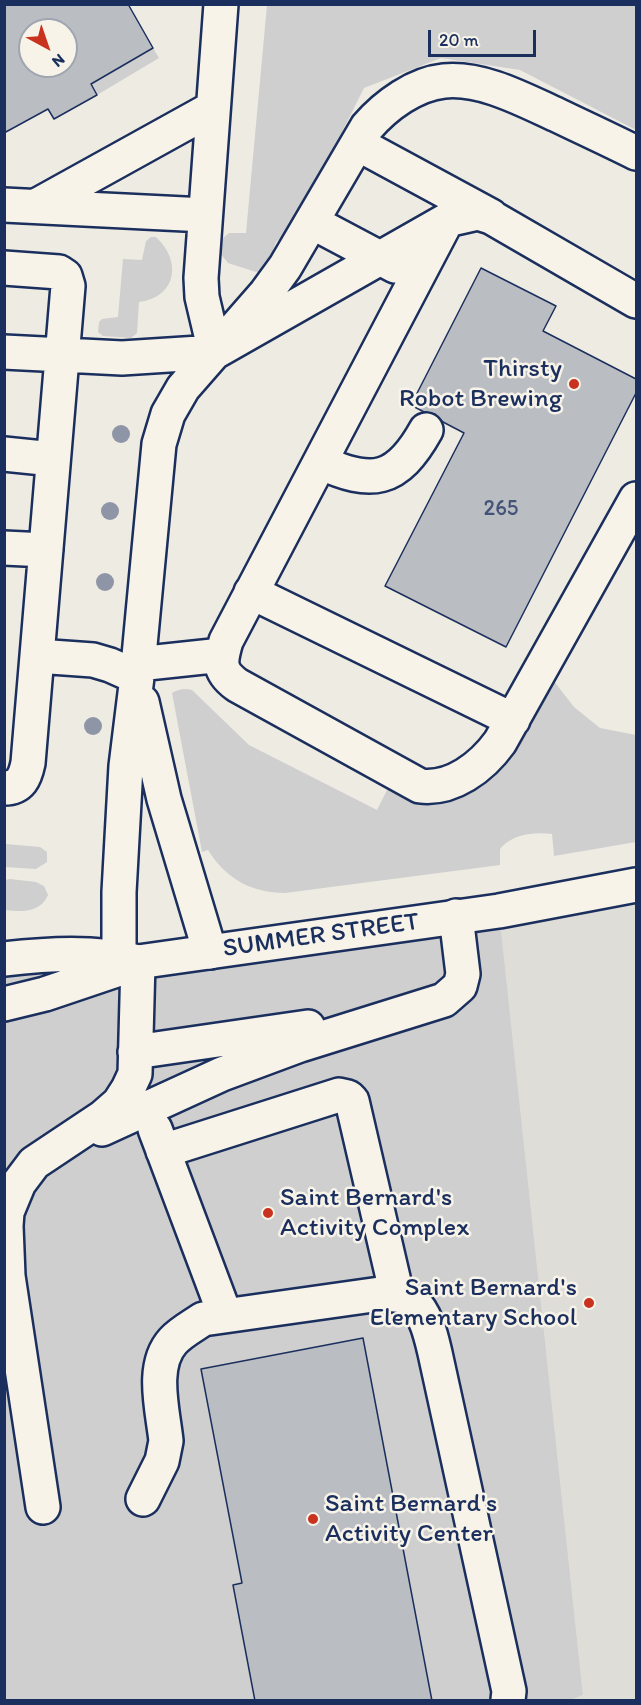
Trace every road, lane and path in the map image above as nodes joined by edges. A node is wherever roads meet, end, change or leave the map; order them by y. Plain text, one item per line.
1 (201, 4) edge
2 (220, 19) edge
3 (213, 108) junction
4 (358, 144) junction
5 (636, 153) edge
6 (4, 205) edge
7 (36, 206) junction
8 (205, 215) junction
9 (447, 220) junction
10 (312, 222) junction
11 (508, 225) junction
12 (380, 258) junction
13 (4, 268) edge
14 (417, 277) junction
15 (636, 301) edge
16 (4, 352) edge
17 (216, 352) junction
18 (62, 356) junction
19 (426, 430) dead end
20 (4, 454) edge
21 (53, 459) junction
22 (320, 462) junction
23 (636, 500) edge
24 (4, 548) edge
25 (46, 550) junction
26 (251, 592) junction
27 (37, 656) junction
28 (222, 656) junction
29 (138, 670) junction
30 (513, 720) junction
31 (4, 788) edge
32 (636, 885) edge
33 (456, 916) junction
34 (210, 952) junction
35 (4, 959) edge
36 (126, 963) junction
37 (4, 1004) edge
38 (396, 1014) junction
39 (135, 1063) junction
40 (147, 1108) junction
41 (163, 1151) junction
42 (46, 1154) junction
43 (397, 1295) junction
44 (225, 1315) junction
45 (143, 1499) dead end
46 (43, 1507) dead end
47 (508, 1701) edge

1 - 2 main road
2 - 3 main road
3 - 7 main road
3 - 8 main road
4 - 5 main road
4 - 10 main road
4 - 11 main road
6 - 7 main road
7 - 8 main road
8 - 17 main road
9 - 11 main road
9 - 12 main road
9 - 14 main road
10 - 12 main road
10 - 17 main road
11 - 15 main road
12 - 14 main road
12 - 17 main road
13 - 18 main road
14 - 22 main road
16 - 18 main road
17 - 18 main road
17 - 29 main road
18 - 21 main road
19 - 22 main road
20 - 21 main road
21 - 25 main road
22 - 26 main road
23 - 30 main road
24 - 25 main road
25 - 27 main road
26 - 28 main road
26 - 30 main road
27 - 29 main road
27 - 31 main road
28 - 29 main road
28 - 30 main road
29 - 34 main road
29 - 36 main road
32 - 33 main road, SUMMER STREET
33 - 34 main road, SUMMER STREET
33 - 38 main road
34 - 36 main road, SUMMER STREET
35 - 36 main road, SUMMER STREET
36 - 37 main road
36 - 39 main road
38 - 39 main road
38 - 40 main road
39 - 40 main road
39 - 42 main road
40 - 41 main road
40 - 42 main road
41 - 43 main road
41 - 44 main road
42 - 46 main road
43 - 44 main road
43 - 47 main road
44 - 45 main road

